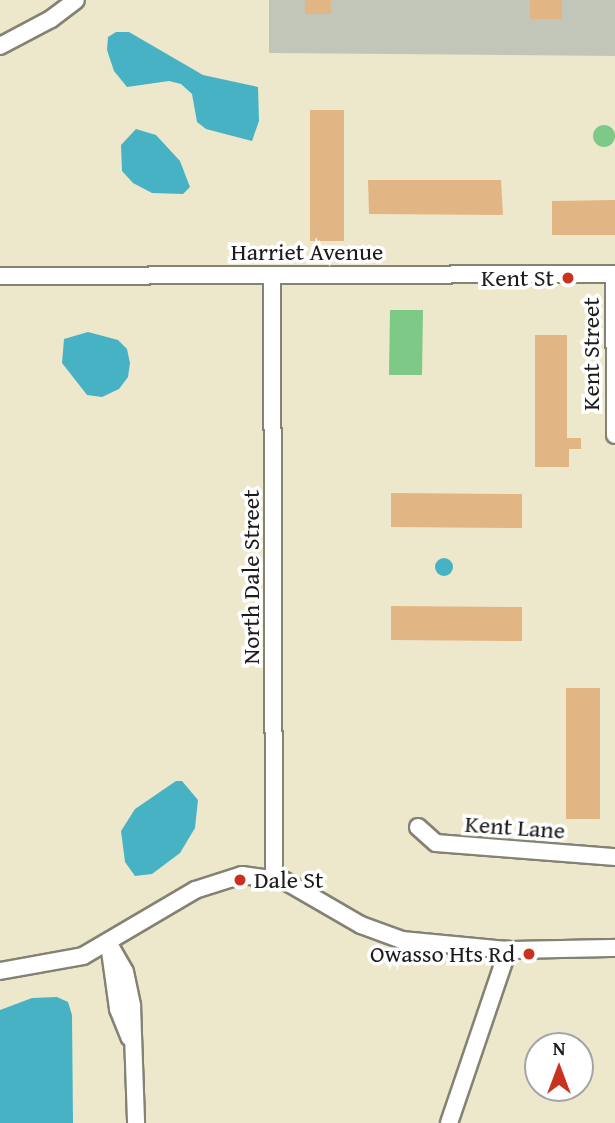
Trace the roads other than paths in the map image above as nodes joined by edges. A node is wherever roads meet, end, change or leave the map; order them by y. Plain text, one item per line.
1 (76, 0) edge
2 (0, 46) edge
3 (614, 274) edge
4 (272, 275) junction
5 (0, 276) edge
6 (615, 435) edge
7 (418, 827) dead end
8 (615, 856) edge
9 (274, 878) junction
10 (109, 944) junction
11 (615, 948) edge
12 (508, 950) junction
13 (0, 971) edge
14 (136, 1123) edge
15 (449, 1123) edge

1 - 2 street
3 - 4 street, Harriet Avenue
3 - 6 street, Kent Street
4 - 5 street, Harriet Avenue
4 - 9 street, North Dale Street
7 - 8 street, Kent Lane
9 - 10 street
9 - 12 street
10 - 13 street
10 - 14 street
11 - 12 street
12 - 15 street

